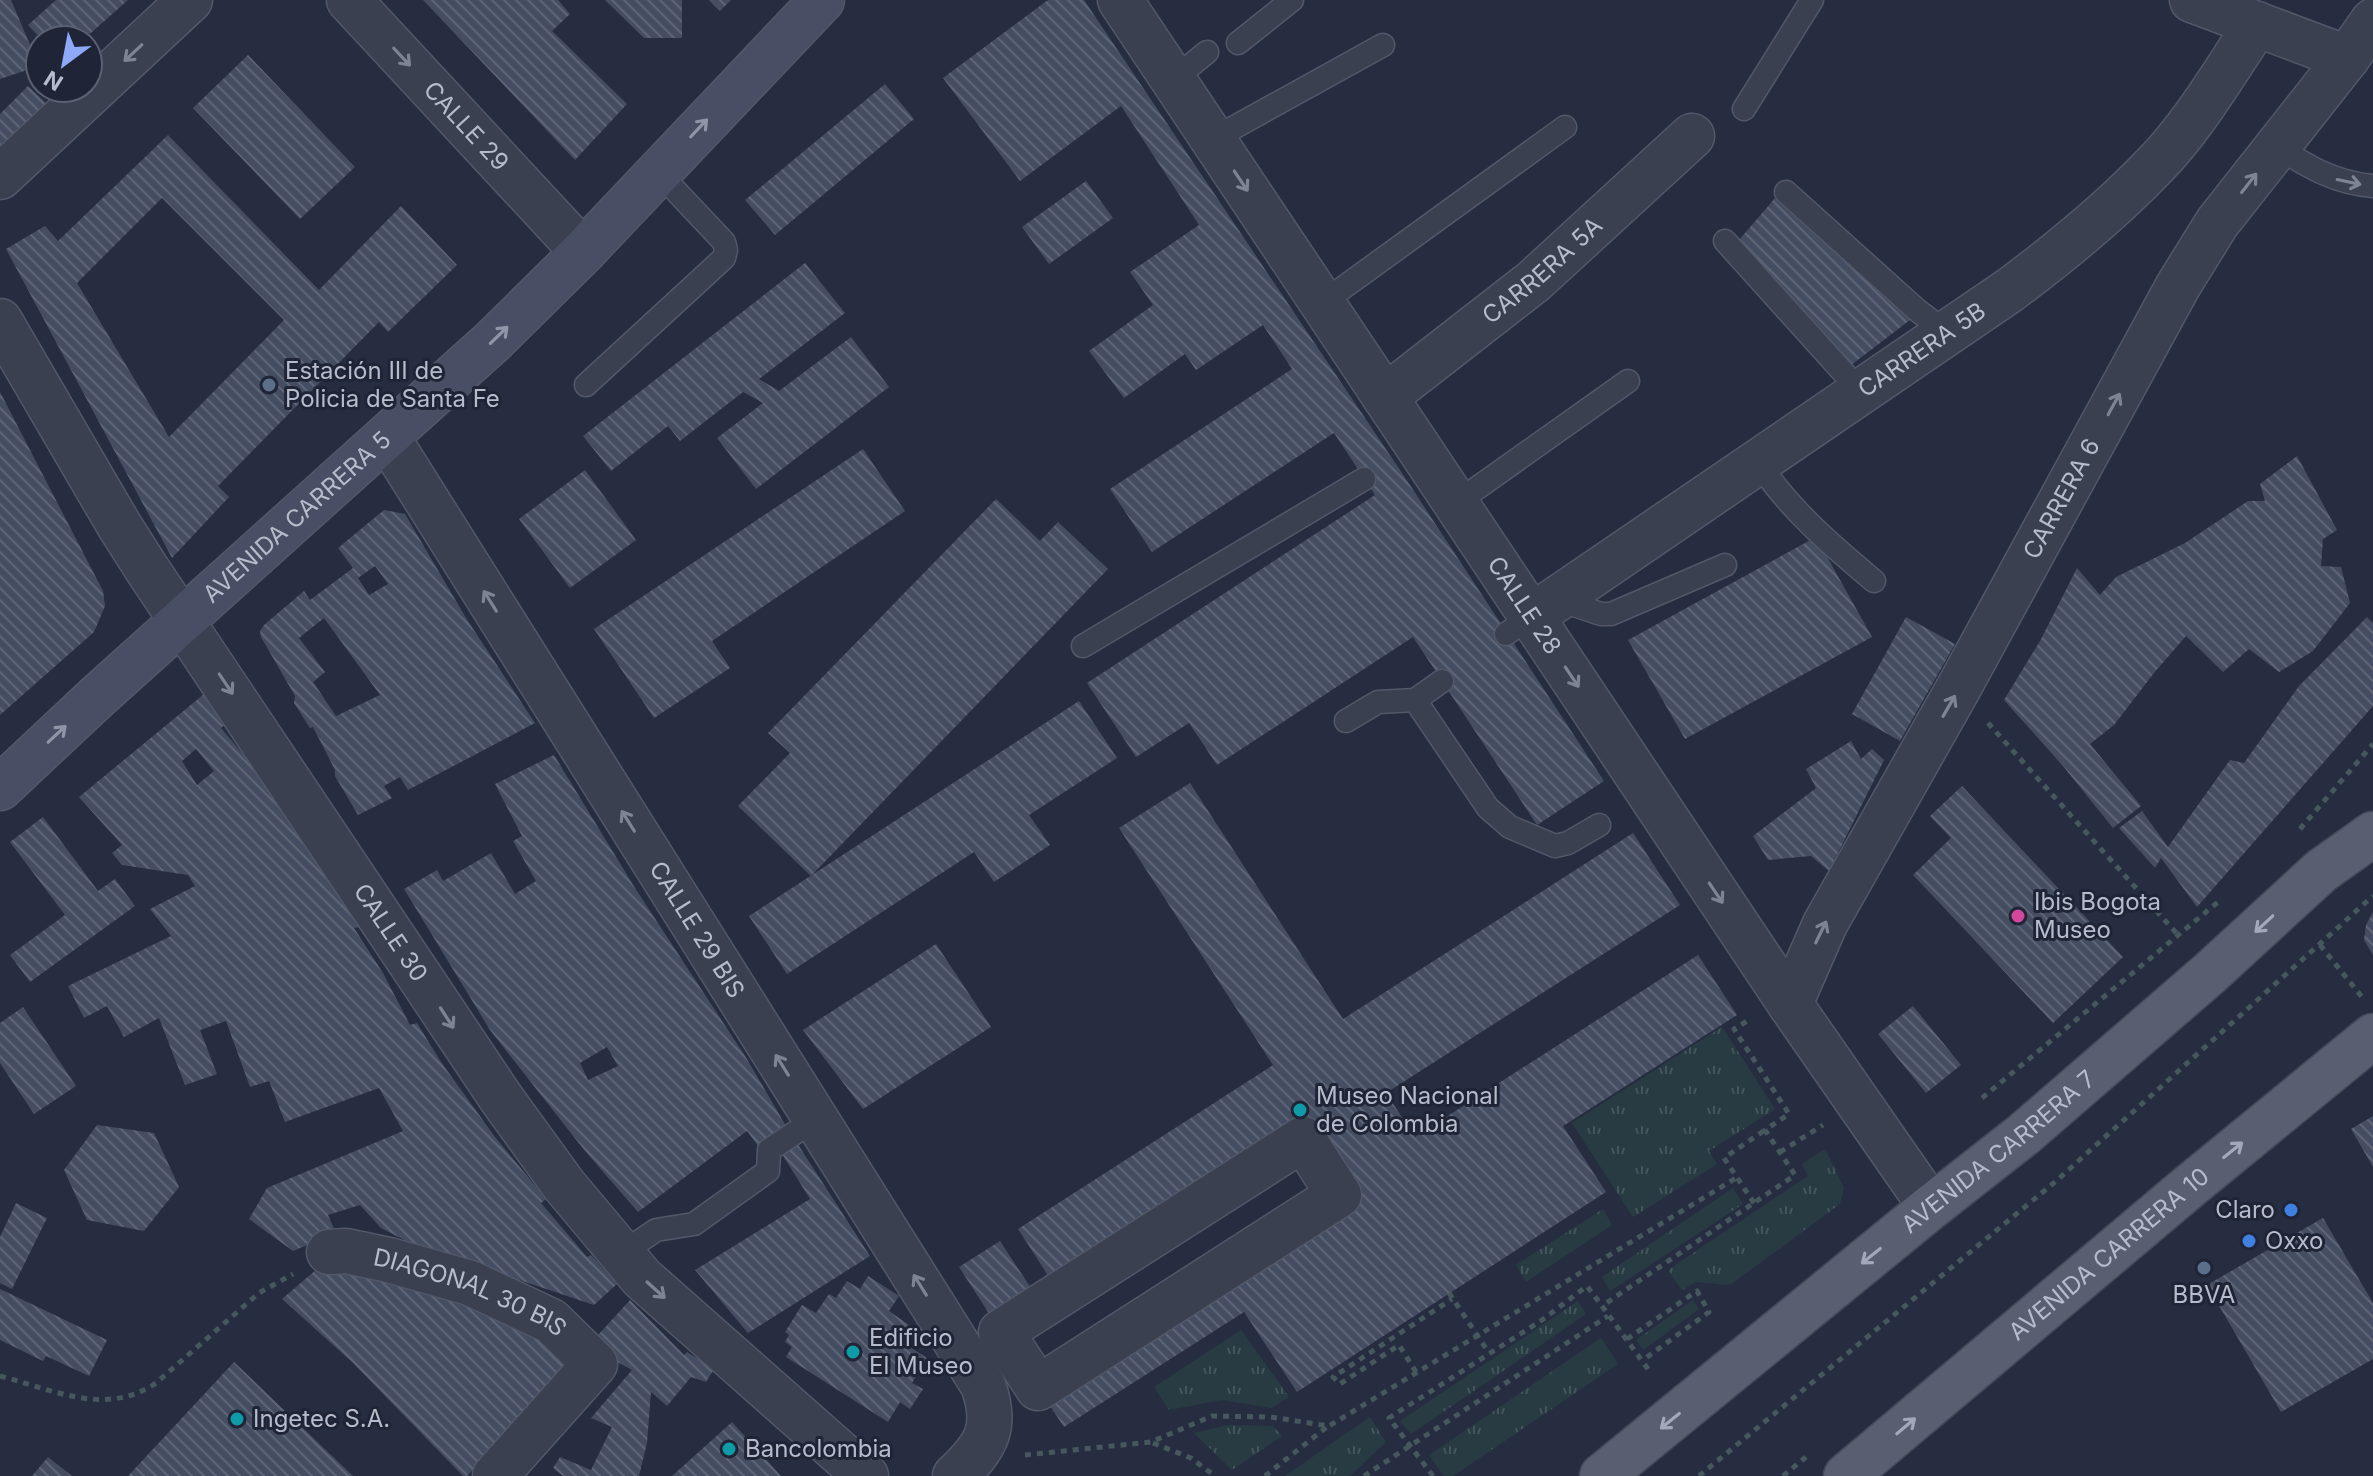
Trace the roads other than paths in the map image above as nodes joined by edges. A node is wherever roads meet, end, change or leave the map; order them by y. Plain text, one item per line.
1 (190, 0) edge
2 (349, 0) edge
3 (822, 0) edge
4 (1812, 0) edge
5 (2192, 0) edge
6 (1289, 1) edge
7 (1125, 2) edge
8 (2373, 21) edge
9 (2257, 24) junction
10 (1238, 43) dead end
11 (1383, 45) dead end
12 (1207, 52) dead end
13 (2347, 58) junction
14 (1173, 80) junction
15 (1744, 109) dead end
16 (1565, 127) dead end
17 (1692, 136) dead end
18 (1213, 139) junction
19 (2277, 147) junction
20 (658, 172) junction
21 (0, 177) edge
22 (2373, 186) edge
23 (1786, 192) dead end
24 (1725, 241) dead end
25 (583, 252) junction
26 (1322, 303) junction
27 (0, 321) edge
28 (1947, 333) junction
29 (1628, 381) dead end
30 (586, 385) dead end
31 (1861, 392) junction
32 (1385, 397) junction
33 (387, 437) junction
34 (1758, 462) junction
35 (1364, 479) dead end
36 (1456, 503) junction
37 (1725, 565) dead end
38 (1874, 581) dead end
39 (1531, 616) junction
40 (183, 620) junction
41 (1083, 646) dead end
42 (1442, 681) dead end
43 (1415, 700) junction
44 (1346, 721) dead end
45 (0, 788) edge
46 (2373, 807) edge
47 (1599, 825) dead end
48 (2373, 834) edge
49 (2321, 871) junction
50 (1771, 1011) junction
51 (2370, 1020) edge
52 (816, 1119) junction
53 (1931, 1207) junction
54 (329, 1252) road end
55 (621, 1254) junction
56 (1038, 1388) joint
57 (495, 1476) edge
58 (866, 1476) edge
59 (955, 1476) edge
60 (1602, 1476) edge
61 (1846, 1476) edge

1 -> 21 street
2 -> 25 street, CALLE 29
20 -> 3 main road, AVENIDA CARRERA 5
4 - 15 lane
5 - 9 street
6 - 10 lane
7 - 14 street, CALLE 28
8 - 13 street, CARRERA 6
9 - 13 street
9 - 28 street, CARRERA 5B
11 - 18 lane
12 - 14 lane
13 - 19 street, CARRERA 6
14 - 18 street, CALLE 28
16 - 26 lane
17 - 32 street, CARRERA 5A
18 -> 26 street, CALLE 28
19 -> 22 lane
50 -> 19 street, CARRERA 6
20 - 25 main road, AVENIDA CARRERA 5
20 - 30 lane
23 - 28 lane
24 - 31 lane
33 -> 25 main road, AVENIDA CARRERA 5
26 - 32 street, CALLE 28
27 - 40 street, CALLE 30
28 - 31 street, CARRERA 5B
29 - 36 lane
31 - 34 street, CARRERA 5B
32 - 36 street, CALLE 28
33 - 40 main road, AVENIDA CARRERA 5
52 -> 33 street, CALLE 29 BIS
34 - 38 lane
34 - 39 street, CARRERA 5B
35 - 41 lane
36 - 39 street, CALLE 28
37 - 39 lane
39 -> 50 street, CALLE 28
45 -> 40 main road, AVENIDA CARRERA 5
40 -> 55 street, CALLE 30
42 - 43 lane
43 - 44 lane
43 - 47 lane
46 - 49 main road, AVENIDA CARRERA 7
48 - 49 main road
49 -> 53 main road, AVENIDA CARRERA 7
50 - 53 street, CALLE 28
61 -> 51 main road, AVENIDA CARRERA 10
52 - 55 lane
59 -> 52 street, CALLE 29 BIS
53 -> 60 main road, AVENIDA CARRERA 7
54 - 57 street, DIAGONAL 30 BIS
55 -> 58 street, CALLE 30
56 - 56 street

